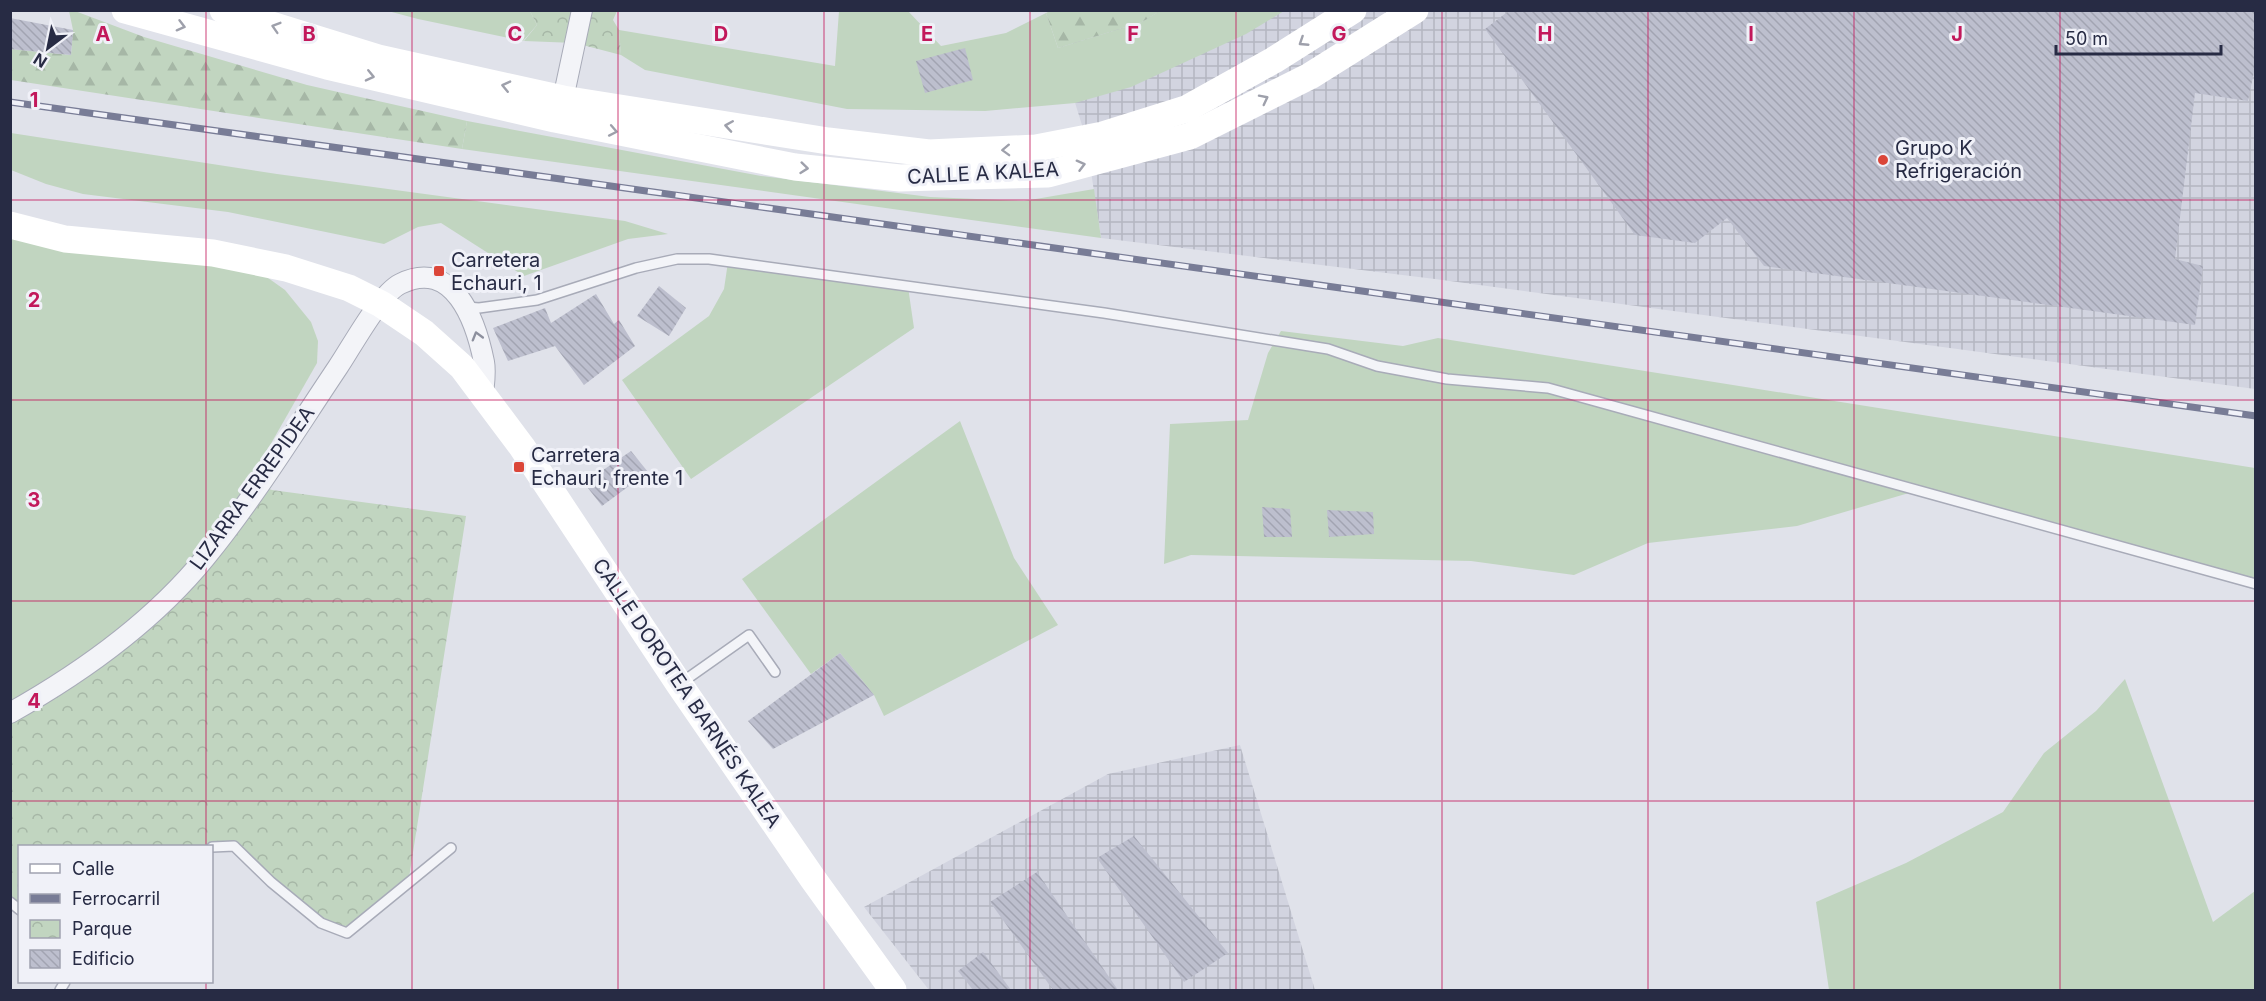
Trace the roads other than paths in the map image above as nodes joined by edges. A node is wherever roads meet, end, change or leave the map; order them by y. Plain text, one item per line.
1 (125, 10) edge
2 (223, 10) edge
3 (1353, 10) edge
4 (1415, 10) edge
5 (582, 13) edge
6 (559, 109) junction
7 (10, 225) edge
8 (381, 304) junction
9 (467, 307) junction
10 (483, 394) junction
11 (2256, 584) edge
12 (775, 672) dead end
13 (679, 684) junction
14 (10, 713) edge
15 (213, 847) edge
16 (451, 848) dead end
17 (893, 990) edge

1 -> 6 main road
6 -> 2 main road
3 -> 6 main road, CALLE A KALEA
6 -> 4 main road, CALLE A KALEA
5 - 6 street
7 - 8 main road
8 - 9 street, LIZARRA ERREPIDEA
8 - 10 main road
8 - 14 street, LIZARRA ERREPIDEA
10 -> 9 street, LIZARRA ERREPIDEA
9 - 11 lane
10 - 13 main road, CALLE DOROTEA BARNÉS KALEA
12 - 13 lane
13 - 17 main road, CALLE DOROTEA BARNÉS KALEA
15 - 16 lane

